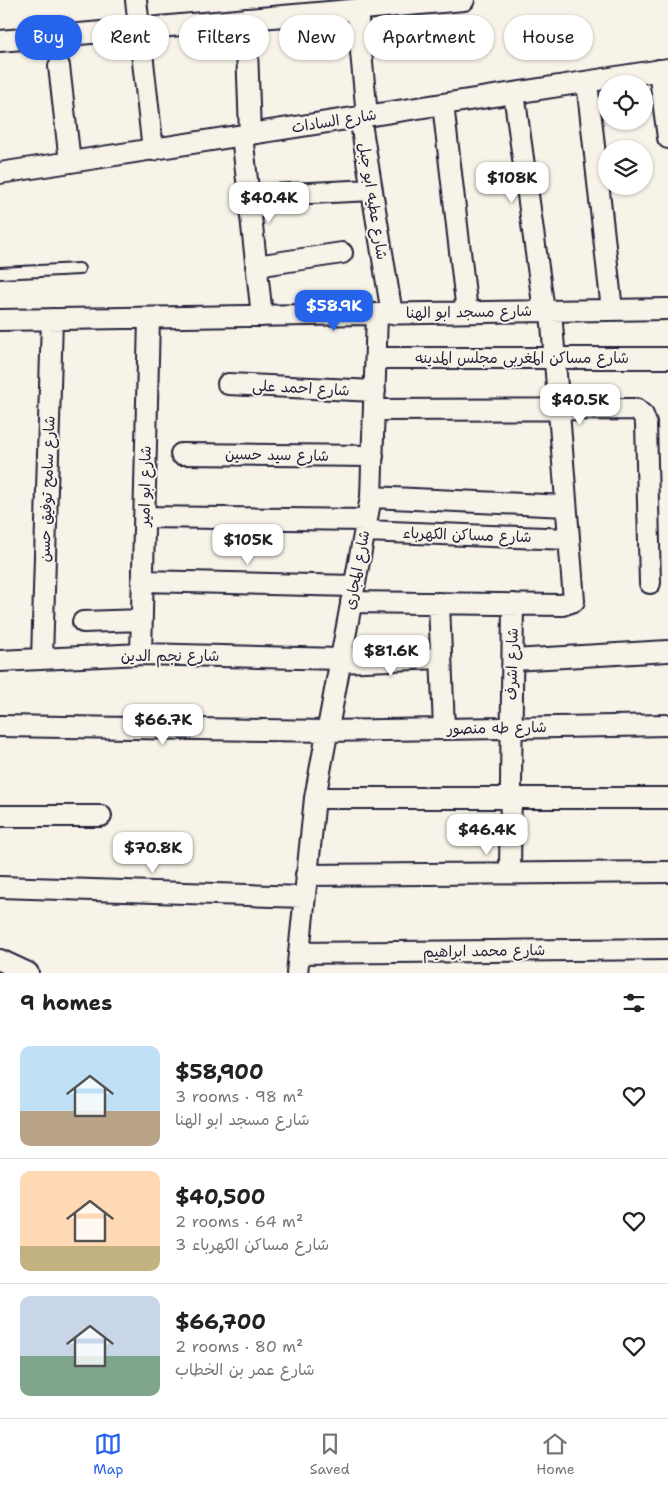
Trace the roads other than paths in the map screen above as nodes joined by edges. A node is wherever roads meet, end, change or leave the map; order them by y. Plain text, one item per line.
1 (136, 0) edge
2 (464, 0) edge
3 (357, 10) junction
4 (138, 15) edge
5 (269, 17) edge
6 (92, 33) edge
7 (0, 41) edge
8 (143, 60) edge
9 (246, 60) edge
10 (59, 66) dead end
11 (664, 69) edge
12 (588, 82) junction
13 (514, 93) junction
14 (443, 104) junction
15 (363, 117) junction
16 (246, 135) junction
17 (668, 138) edge
18 (153, 150) junction
19 (70, 162) junction
20 (0, 173) edge
21 (372, 190) junction
22 (249, 196) junction
23 (342, 253) dead end
24 (256, 266) junction
25 (80, 270) dead end
26 (0, 273) edge
27 (668, 309) edge
28 (612, 310) junction
29 (547, 311) junction
30 (467, 312) junction
31 (384, 314) junction
32 (262, 316) junction
33 (149, 318) junction
34 (52, 319) junction
35 (0, 320) edge
36 (376, 358) junction
37 (554, 358) junction
38 (668, 358) edge
39 (228, 384) dead end
40 (374, 400) junction
41 (558, 409) junction
42 (180, 454) dead end
43 (373, 456) junction
44 (371, 498) junction
45 (566, 506) junction
46 (144, 516) junction
47 (366, 525) junction
48 (568, 538) junction
49 (142, 581) junction
50 (650, 583) dead end
51 (352, 594) junction
52 (439, 603) junction
53 (513, 604) junction
54 (141, 620) junction
55 (83, 622) dead end
56 (668, 651) edge
57 (141, 654) junction
58 (441, 658) junction
59 (42, 659) junction
60 (340, 660) junction
61 (512, 660) junction
62 (0, 661) edge
63 (668, 725) edge
64 (0, 726) edge
65 (512, 728) junction
66 (444, 729) junction
67 (326, 731) junction
68 (315, 798) junction
69 (511, 798) junction
70 (668, 798) edge
71 (0, 816) edge
72 (101, 816) dead end
73 (668, 872) edge
74 (510, 873) junction
75 (306, 875) junction
76 (0, 887) edge
77 (304, 897) junction
78 (668, 949) edge
79 (299, 953) junction
80 (0, 960) edge
81 (28, 973) edge
82 (298, 973) edge

1 - 4 street
2 - 3 street
3 - 5 street
3 - 15 street, شارع عطيه ابو جبل
6 - 7 street
8 - 18 street
9 - 16 street
10 - 19 street
11 - 12 street, شارع السادات
11 - 17 street
12 - 13 street, شارع السادات
12 - 28 street
13 - 14 street, شارع السادات
13 - 29 street
14 - 15 street, شارع السادات
14 - 30 street
15 - 16 street, شارع السادات
15 - 21 street, شارع عطيه ابو جبل
16 - 18 street, شارع السادات
16 - 22 street
18 - 19 street, شارع السادات
19 - 20 street, شارع السادات
21 - 22 street
21 - 31 street, شارع عطيه ابو جبل
22 - 24 street
23 - 24 street
24 - 32 street
25 - 26 lane
27 - 28 street, شارع مسجد ابو الهنا
28 - 29 street, شارع مسجد ابو الهنا
29 - 30 street, شارع مسجد ابو الهنا
29 - 37 street
30 - 31 street, شارع مسجد ابو الهنا
31 - 32 street, شارع مسجد ابو الهنا
31 - 36 street, شارع المجارى
32 - 33 street, شارع مسجد ابو الهنا
33 - 34 street, شارع مسجد ابو الهنا
33 - 46 street, شارع ابو امير
34 - 35 street, شارع مسجد ابو الهنا
34 - 59 street, شارع سامح توفيق حسن
36 - 37 street, شارع مساكن المغربى مجلس المدينه
36 - 40 street, شارع المجارى
37 - 38 street, شارع مساكن المغربى مجلس المدينه
37 - 41 street
39 - 40 street, شارع احمد على
40 - 41 street, شارع احمد على
40 - 43 street, شارع المجارى
41 - 45 street
41 - 50 street, شارع احمد على
42 - 43 street, شارع سيد حسين
43 - 44 street, شارع المجارى
44 - 45 street
44 - 47 street, شارع المجارى
45 - 48 street
46 - 47 street, شارع مساكن الكهرباء
46 - 49 street, شارع ابو امير
47 - 48 street, شارع مساكن الكهرباء
47 - 51 street, شارع المجارى
48 - 53 street
49 - 51 street
49 - 54 street, شارع ابو امير
51 - 52 street
51 - 60 street, شارع المجارى
52 - 53 street
52 - 58 street
53 - 61 street, شارع اشرف
54 - 55 street
54 - 57 street, شارع ابو امير
56 - 61 street
57 - 59 street, شارع نجم الدين
57 - 60 street, شارع نجم الدين
58 - 60 street, شارع نجم الدين
58 - 66 street
59 - 62 street, شارع نجم الدين
60 - 67 street, شارع المجارى
61 - 65 street, شارع اشرف
63 - 65 street, شارع طه منصور
64 - 67 street, شارع طه منصور
65 - 66 street, شارع طه منصور
65 - 69 street, شارع اشرف
66 - 67 street, شارع طه منصور
67 - 68 street, شارع المجارى
68 - 69 street
68 - 75 street, شارع المجارى
69 - 70 street
69 - 74 street, شارع اشرف
71 - 72 street
73 - 74 street
74 - 75 street
75 - 77 street, شارع المجارى
76 - 77 street
77 - 79 street, شارع المجارى
78 - 79 street, شارع محمد ابراهيم
79 - 82 street, شارع المجارى
80 - 81 street

